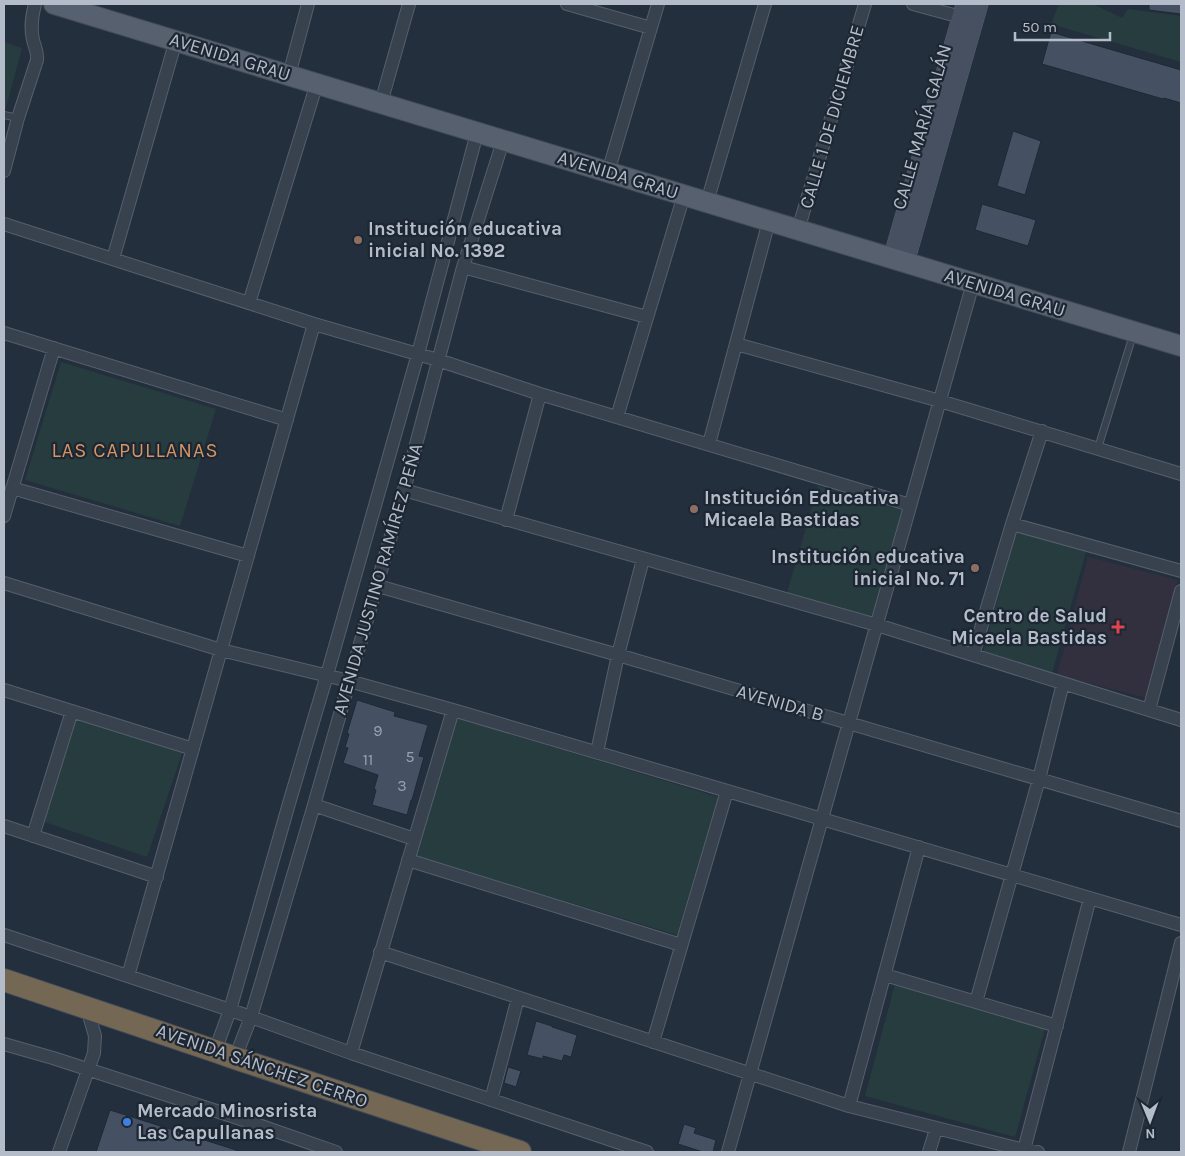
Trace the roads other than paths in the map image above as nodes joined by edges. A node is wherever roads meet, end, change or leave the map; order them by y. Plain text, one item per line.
1 (35, 4) edge
2 (54, 4) edge
3 (308, 4) edge
4 (409, 4) edge
5 (567, 4) edge
6 (658, 4) edge
7 (765, 4) edge
8 (865, 4) edge
9 (913, 4) edge
10 (980, 4) edge
11 (967, 14) edge
12 (651, 28) junction
13 (176, 40) junction
14 (289, 74) junction
15 (317, 83) junction
16 (381, 103) junction
17 (4, 115) edge
18 (18, 118) junction
19 (477, 133) junction
20 (503, 141) junction
21 (4, 171) edge
22 (608, 172) junction
23 (684, 195) junction
24 (707, 202) junction
25 (769, 221) junction
26 (4, 224) edge
27 (798, 230) junction
28 (113, 259) junction
29 (899, 261) junction
30 (463, 267) junction
31 (973, 283) junction
32 (249, 303) junction
33 (647, 317) junction
34 (314, 324) junction
35 (1134, 332) junction
36 (4, 333) edge
37 (736, 344) junction
38 (1181, 346) edge
39 (54, 348) junction
40 (418, 354) junction
41 (438, 360) junction
42 (540, 394) junction
43 (940, 400) junction
44 (617, 417) junction
45 (287, 420) junction
46 (1042, 431) junction
47 (709, 444) junction
48 (1098, 448) junction
49 (1181, 474) edge
50 (12, 488) junction
51 (404, 490) junction
52 (910, 505) junction
53 (4, 516) edge
54 (506, 520) junction
55 (1012, 524) junction
56 (248, 556) junction
57 (642, 559) junction
58 (1181, 571) edge
59 (4, 583) edge
60 (378, 586) junction
61 (1181, 591) edge
62 (876, 625) junction
63 (222, 650) junction
64 (618, 655) junction
65 (973, 655) junction
66 (327, 675) junction
67 (349, 681) junction
68 (1063, 683) junction
69 (4, 690) edge
70 (453, 710) junction
71 (1149, 710) junction
72 (72, 711) junction
73 (1181, 720) edge
74 (849, 723) junction
75 (193, 749) junction
76 (597, 752) junction
77 (1039, 779) junction
78 (727, 791) junction
79 (314, 804) junction
80 (822, 819) junction
81 (1181, 821) edge
82 (4, 826) edge
83 (33, 836) junction
84 (414, 839) junction
85 (919, 847) junction
86 (408, 860) junction
87 (1012, 875) junction
88 (157, 877) junction
89 (1090, 898) junction
90 (1181, 925) edge
91 (4, 934) edge
92 (1181, 943) edge
93 (681, 944) junction
94 (380, 952) junction
95 (884, 975) junction
96 (128, 976) junction
97 (4, 980) edge
98 (1176, 986) edge
99 (518, 998) junction
100 (976, 1002) junction
101 (88, 1008) junction
102 (230, 1010) junction
103 (251, 1017) junction
104 (1057, 1026) junction
105 (653, 1042) junction
106 (4, 1044) edge
107 (351, 1053) junction
108 (225, 1055) junction
109 (88, 1070) junction
110 (750, 1073) junction
111 (491, 1100) junction
112 (849, 1106) junction
113 (936, 1129) junction
114 (1024, 1150) junction
115 (59, 1152) edge
116 (336, 1152) edge
117 (516, 1152) edge
118 (647, 1152) edge
119 (728, 1152) edge
120 (929, 1152) edge
121 (1038, 1152) edge
122 (1129, 1152) edge

1 - 18 street
2 - 13 main road, AVENIDA GRAU
3 - 14 street
4 - 16 street
5 - 12 street
6 - 12 street
7 - 24 street
8 - 27 street, CALLE 1 DE DICIEMBRE
9 - 11 street
10 - 11 street, CALLE MARÍA GALÁN
11 - 29 street, CALLE MARÍA GALÁN
12 - 22 street
13 - 14 main road, AVENIDA GRAU
13 - 28 street
14 - 15 main road, AVENIDA GRAU
15 - 16 main road, AVENIDA GRAU
15 - 32 street
16 - 19 main road, AVENIDA GRAU
17 - 18 lane
18 - 21 street
19 - 20 main road, AVENIDA GRAU
19 - 40 street, AVENIDA JUSTINO RAMÍREZ PEÑA
20 - 22 main road, AVENIDA GRAU
20 - 30 street, AVENIDA JUSTINO RAMÍREZ PEÑA
22 - 23 main road, AVENIDA GRAU
23 - 24 main road, AVENIDA GRAU
23 - 33 street
24 - 25 main road, AVENIDA GRAU
25 - 27 main road, AVENIDA GRAU
25 - 37 street
26 - 28 street
27 - 29 main road, AVENIDA GRAU
28 - 32 street
29 - 31 main road, AVENIDA GRAU
30 - 33 street
30 - 41 street, AVENIDA JUSTINO RAMÍREZ PEÑA
31 - 35 main road, AVENIDA GRAU
31 - 43 street
32 - 34 street
33 - 44 street
34 - 40 street
34 - 45 street
35 - 38 main road, AVENIDA GRAU
35 - 48 lane
36 - 39 street
37 - 43 street
37 - 47 street
39 - 45 street
39 - 50 street
40 - 41 street
40 - 66 street, AVENIDA JUSTINO RAMÍREZ PEÑA
41 - 42 street
41 - 51 street, AVENIDA JUSTINO RAMÍREZ PEÑA
42 - 44 street
42 - 54 street
43 - 46 street
43 - 52 street
44 - 47 street
45 - 56 street
46 - 48 street
46 - 55 street
47 - 52 street
48 - 49 street
50 - 53 street
50 - 56 street
51 - 54 street
51 - 60 street, AVENIDA JUSTINO RAMÍREZ PEÑA
52 - 62 street
54 - 57 street
55 - 58 street
55 - 65 street
56 - 63 street
57 - 62 street
57 - 64 street
59 - 63 street
60 - 64 street, AVENIDA B
60 - 67 street, AVENIDA JUSTINO RAMÍREZ PEÑA
61 - 71 street
62 - 65 street
62 - 74 street
63 - 66 street
63 - 75 street
64 - 74 street, AVENIDA B
64 - 76 street
65 - 68 street
66 - 67 street
66 - 102 street, AVENIDA JUSTINO RAMÍREZ PEÑA
67 - 70 street
67 - 79 street, AVENIDA JUSTINO RAMÍREZ PEÑA
68 - 71 street
68 - 77 street
69 - 72 street
70 - 76 street
70 - 84 street
71 - 73 street
72 - 75 street
72 - 83 street
74 - 77 street, AVENIDA B
74 - 80 street
75 - 88 street
76 - 78 street
77 - 81 street, AVENIDA B
77 - 87 street
78 - 80 street
78 - 93 street
79 - 84 street
79 - 103 street, AVENIDA JUSTINO RAMÍREZ PEÑA
80 - 85 street
80 - 110 street
82 - 83 street
83 - 88 street
84 - 86 street
85 - 87 street
85 - 95 street
86 - 93 street
86 - 94 street
87 - 89 street
87 - 100 street
88 - 96 street
89 - 90 street
89 - 104 street
91 - 96 street
92 - 98 street
93 - 105 street
94 - 99 street
94 - 107 street
95 - 100 street
95 - 112 street
96 - 102 street
97 - 101 highway, AVENIDA SÁNCHEZ CERRO
98 - 122 street
99 - 105 street
99 - 111 street
100 - 104 street
101 - 108 highway, AVENIDA SÁNCHEZ CERRO
101 - 109 street
102 - 103 street
102 - 108 street, AVENIDA JUSTINO RAMÍREZ PEÑA
103 - 107 street
103 - 108 street, AVENIDA JUSTINO RAMÍREZ PEÑA
104 - 114 street
105 - 110 street
106 - 109 street
107 - 111 street
108 - 117 highway, AVENIDA SÁNCHEZ CERRO
109 - 115 street
109 - 116 street
110 - 112 street
110 - 119 street
111 - 118 street
112 - 113 street
113 - 114 street
113 - 120 street
114 - 121 street

